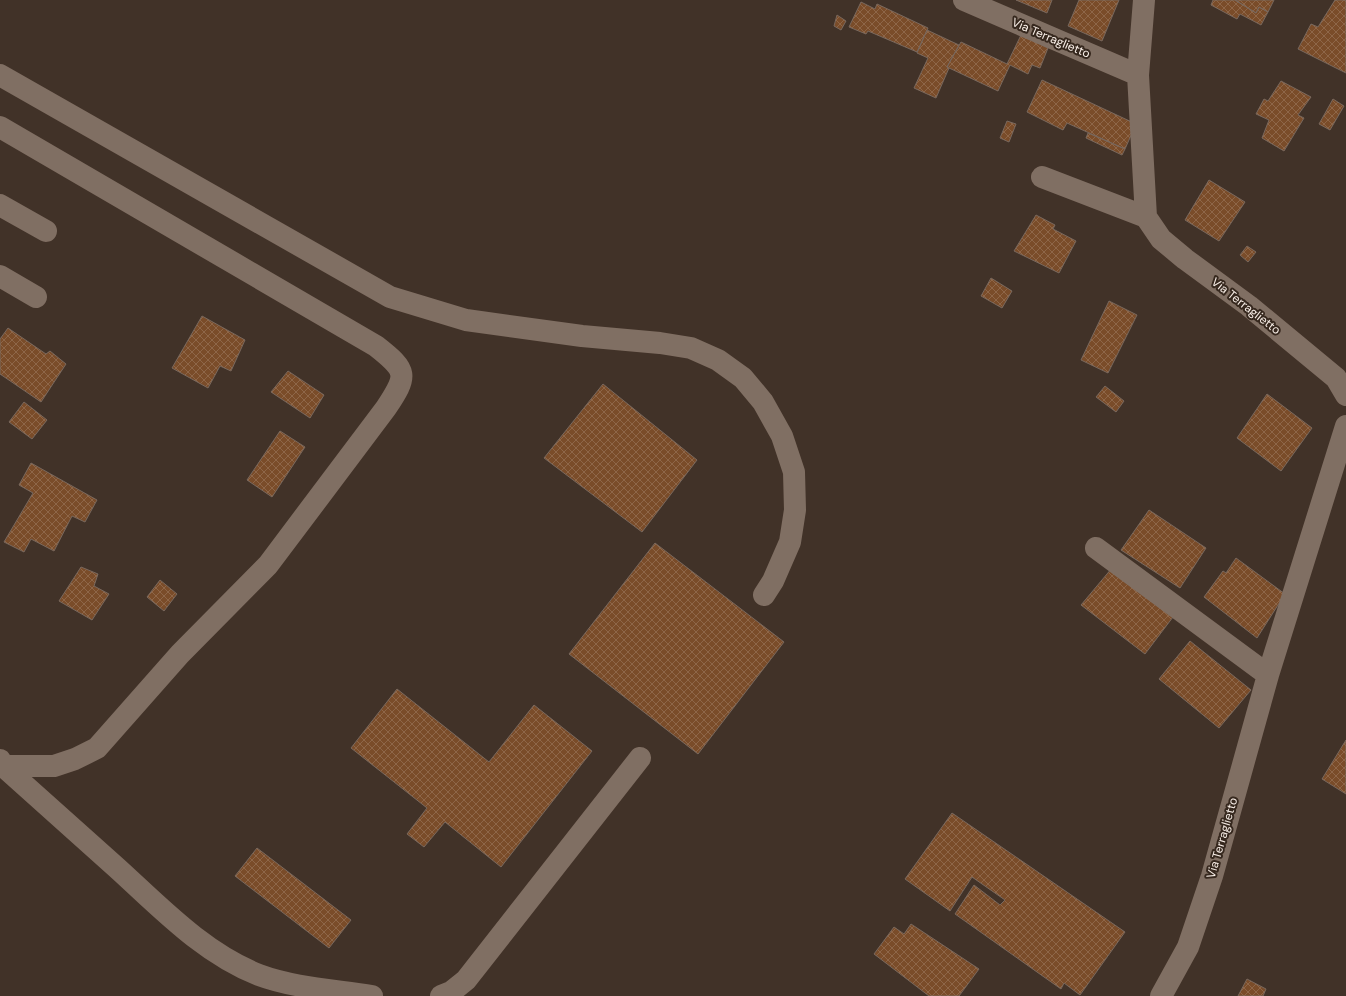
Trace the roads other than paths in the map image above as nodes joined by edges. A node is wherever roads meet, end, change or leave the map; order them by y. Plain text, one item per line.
1 (964, 0) edge
2 (1144, 0) edge
3 (0, 75) edge
4 (1138, 75) junction
5 (0, 127) edge
6 (1042, 177) dead end
7 (0, 205) edge
8 (1146, 217) junction
9 (46, 231) dead end
10 (0, 276) edge
11 (36, 297) dead end
12 (1346, 395) edge
13 (1346, 426) edge
14 (1096, 548) dead end
15 (764, 595) dead end
16 (1268, 675) junction
17 (640, 758) dead end
18 (2, 763) edge
19 (372, 996) edge
20 (441, 996) edge
21 (1161, 996) edge

1 - 4 street, Via Terraglietto
2 - 4 street, Via Terraglietto
3 - 15 street
4 - 8 street, Via Terraglietto
5 - 18 street
6 - 8 street
7 - 9 street
8 - 12 street, Via Terraglietto
10 - 11 street
13 - 16 street, Via Terraglietto
14 - 16 street
16 - 21 street, Via Terraglietto
17 - 20 street
18 - 19 street

